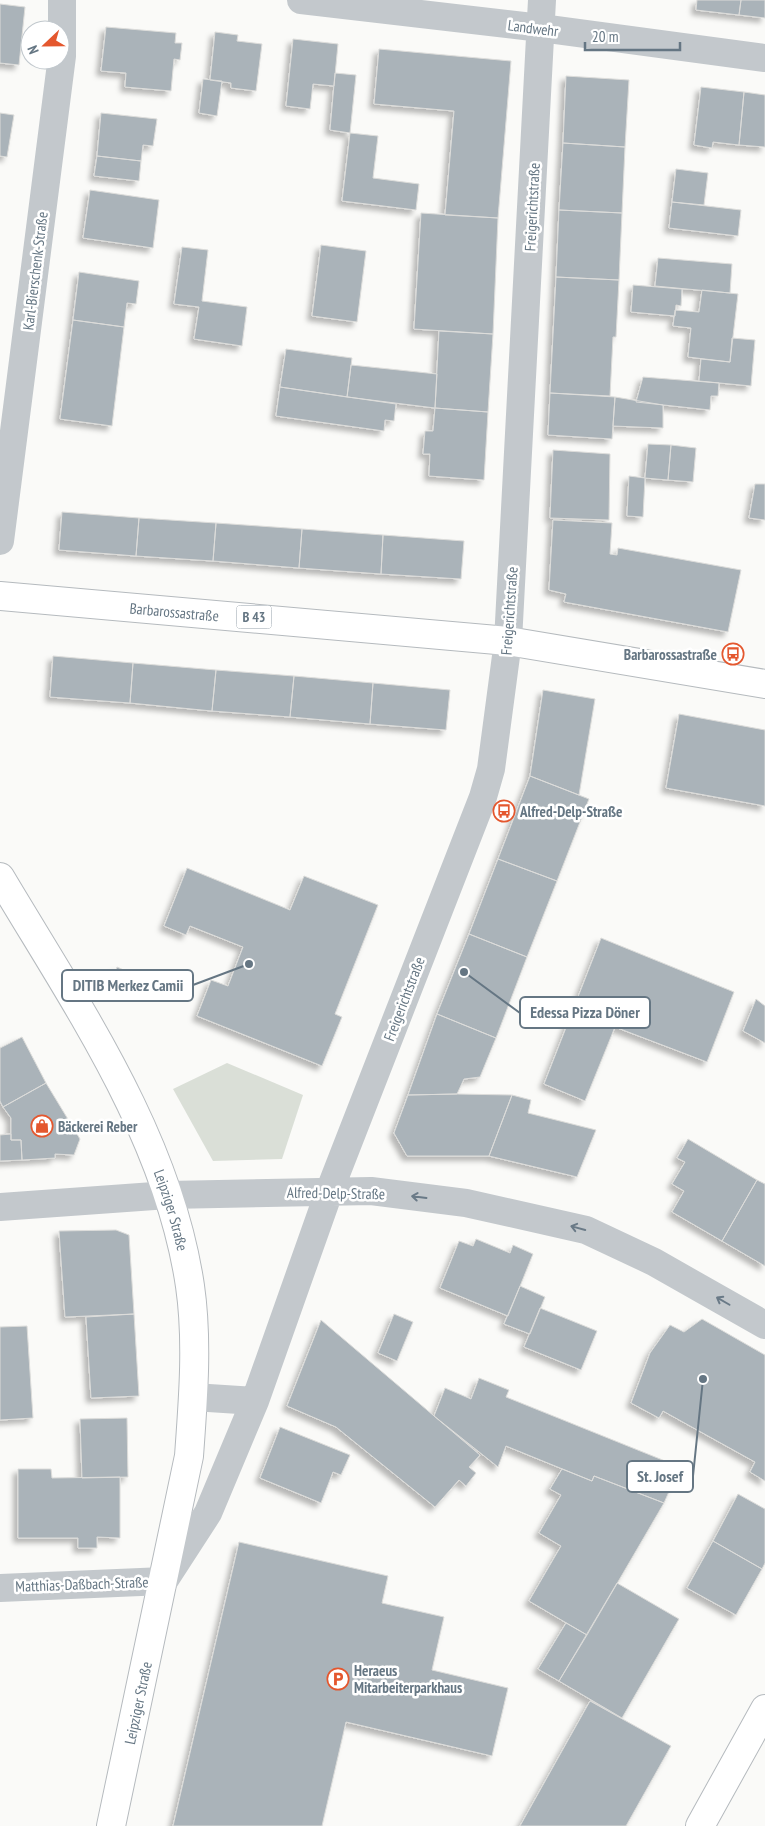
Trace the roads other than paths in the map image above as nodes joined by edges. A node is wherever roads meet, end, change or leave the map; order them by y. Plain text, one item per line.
1 (62, 0) edge
2 (301, 0) edge
3 (542, 0) edge
4 (541, 28) junction
5 (765, 58) edge
6 (0, 541) edge
7 (0, 596) edge
8 (508, 641) junction
9 (765, 684) edge
10 (0, 877) edge
11 (329, 1192) junction
12 (168, 1195) junction
13 (0, 1207) edge
14 (765, 1325) edge
15 (193, 1397) junction
16 (255, 1401) junction
17 (164, 1581) junction
18 (0, 1588) edge
19 (765, 1709) edge
20 (112, 1826) edge
21 (700, 1826) edge

1 - 6 street, Karl-Bierschenk-Straße
2 - 4 street, Landwehr
3 - 4 street, Freigerichtstraße
4 - 5 street, Landwehr
4 - 8 street, Freigerichtstraße
7 - 8 main road, Barbarossastraße / B 43
8 - 9 main road, Barbarossastraße / B 43
8 - 11 street, Freigerichtstraße
10 - 12 main road, Leipziger Straße
11 - 12 street, Alfred-Delp-Straße
14 -> 11 street, Alfred-Delp-Straße
11 - 16 street, Leipziger Straße
12 - 13 street, Alfred-Delp-Straße
12 - 15 main road, Leipziger Straße
15 - 16 street
15 - 17 main road, Leipziger Straße
16 - 17 street, Leipziger Straße
17 - 18 street, Matthias-Daßbach-Straße
17 - 20 main road, Leipziger Straße
19 - 21 main road

